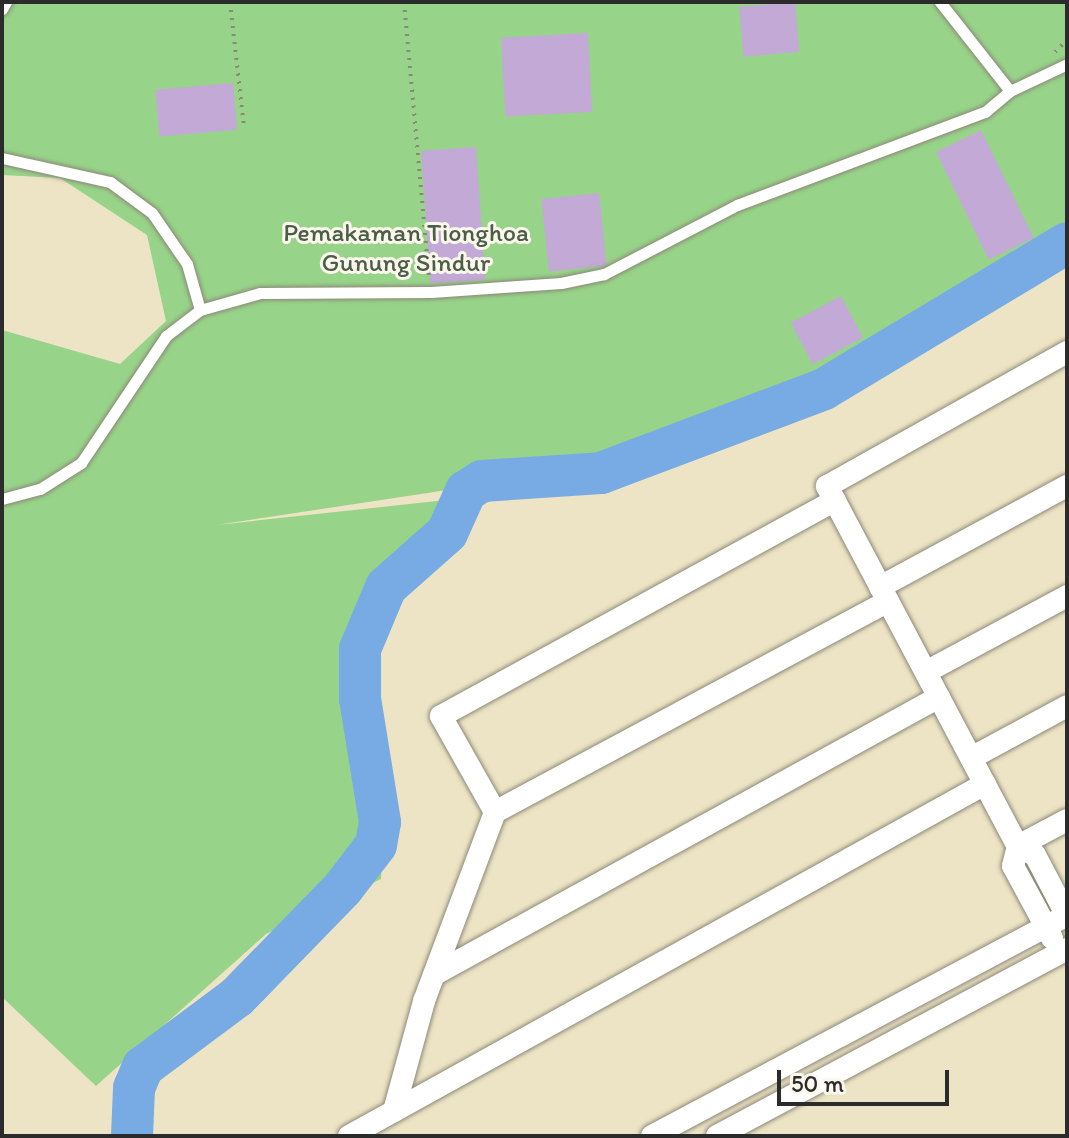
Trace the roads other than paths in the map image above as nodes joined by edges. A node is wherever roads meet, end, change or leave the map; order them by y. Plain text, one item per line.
1 (6, 2) edge
2 (940, 2) edge
3 (2, 9) edge
4 (1067, 64) edge
5 (1010, 91) junction
6 (2, 158) edge
7 (200, 310) junction
8 (1067, 352) edge
9 (1067, 486) edge
10 (2, 499) edge
11 (835, 500) junction
12 (884, 594) junction
13 (1067, 596) edge
14 (926, 672) junction
15 (939, 697) junction
16 (1067, 706) edge
17 (971, 758) junction
18 (985, 784) junction
19 (495, 812) junction
20 (1067, 820) edge
21 (1018, 846) junction
22 (1067, 915) edge
23 (1046, 926) junction
24 (1064, 951) edge
25 (435, 974) junction
26 (394, 1111) junction
27 (349, 1136) edge
28 (652, 1136) edge
29 (717, 1136) edge

1 - 3 lane
2 - 5 lane
4 - 5 lane
5 - 7 lane
6 - 7 lane
7 - 10 lane
8 - 11 street
9 - 12 street
11 - 12 street
11 - 19 street
12 - 14 street
12 - 19 street
13 - 14 street
14 - 15 street
15 - 17 street
15 - 25 street
16 - 17 street
17 - 18 street
18 - 21 street
18 - 26 street
19 - 25 street
20 - 21 street
21 - 22 street
21 - 23 street
22 - 23 street
23 - 24 street
23 - 28 street
24 - 29 street
25 - 26 street
26 - 27 street

